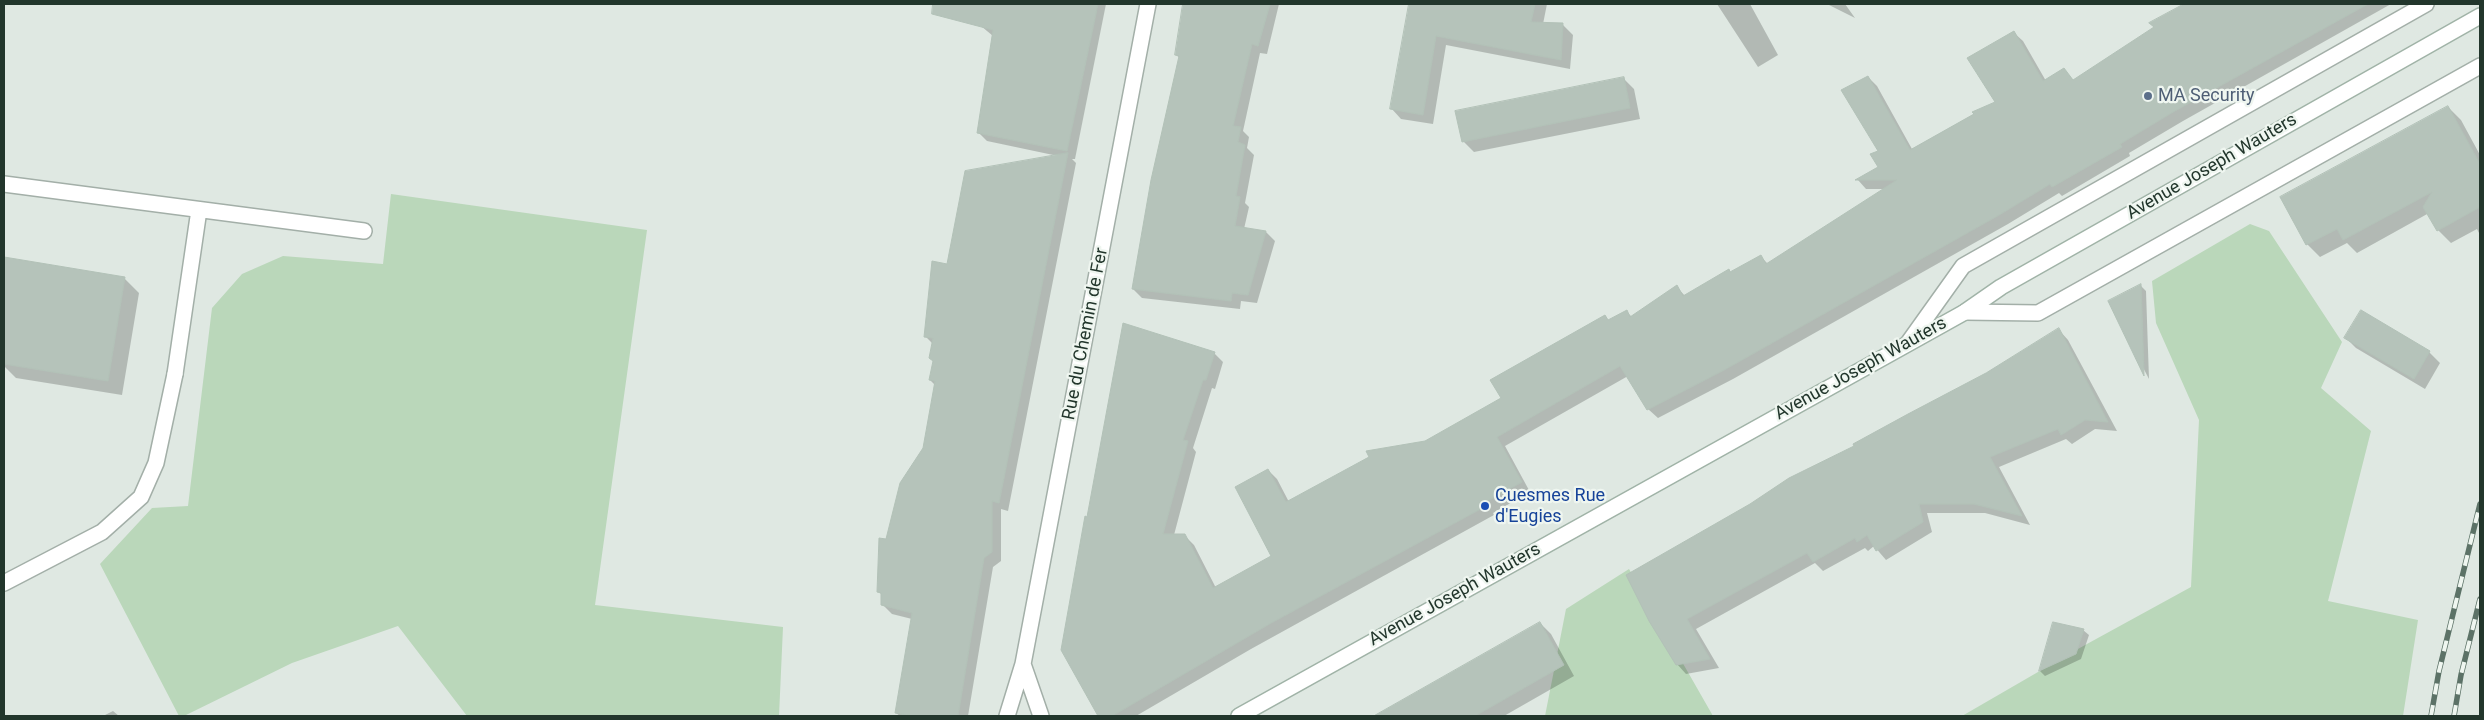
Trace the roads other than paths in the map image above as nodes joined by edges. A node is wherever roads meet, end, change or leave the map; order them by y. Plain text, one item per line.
1 (1148, 4) edge
2 (2426, 4) edge
3 (2480, 16) edge
4 (2480, 66) edge
5 (4, 184) edge
6 (199, 210) junction
7 (364, 231) dead end
8 (1965, 312) junction
9 (1908, 343) junction
10 (4, 583) edge
11 (1023, 664) junction
12 (1007, 716) edge
13 (1041, 716) edge
14 (1239, 716) edge

1 - 11 street, Rue du Chemin de Fer
2 - 9 street
3 - 8 street, Avenue Joseph Wauters
4 - 8 street
5 - 6 street
6 - 7 street
6 - 10 street
8 - 9 street, Avenue Joseph Wauters
9 - 14 street, Avenue Joseph Wauters
11 - 12 street, Rue du Chemin de Fer
11 - 13 street, Rue du Chemin de Fer

